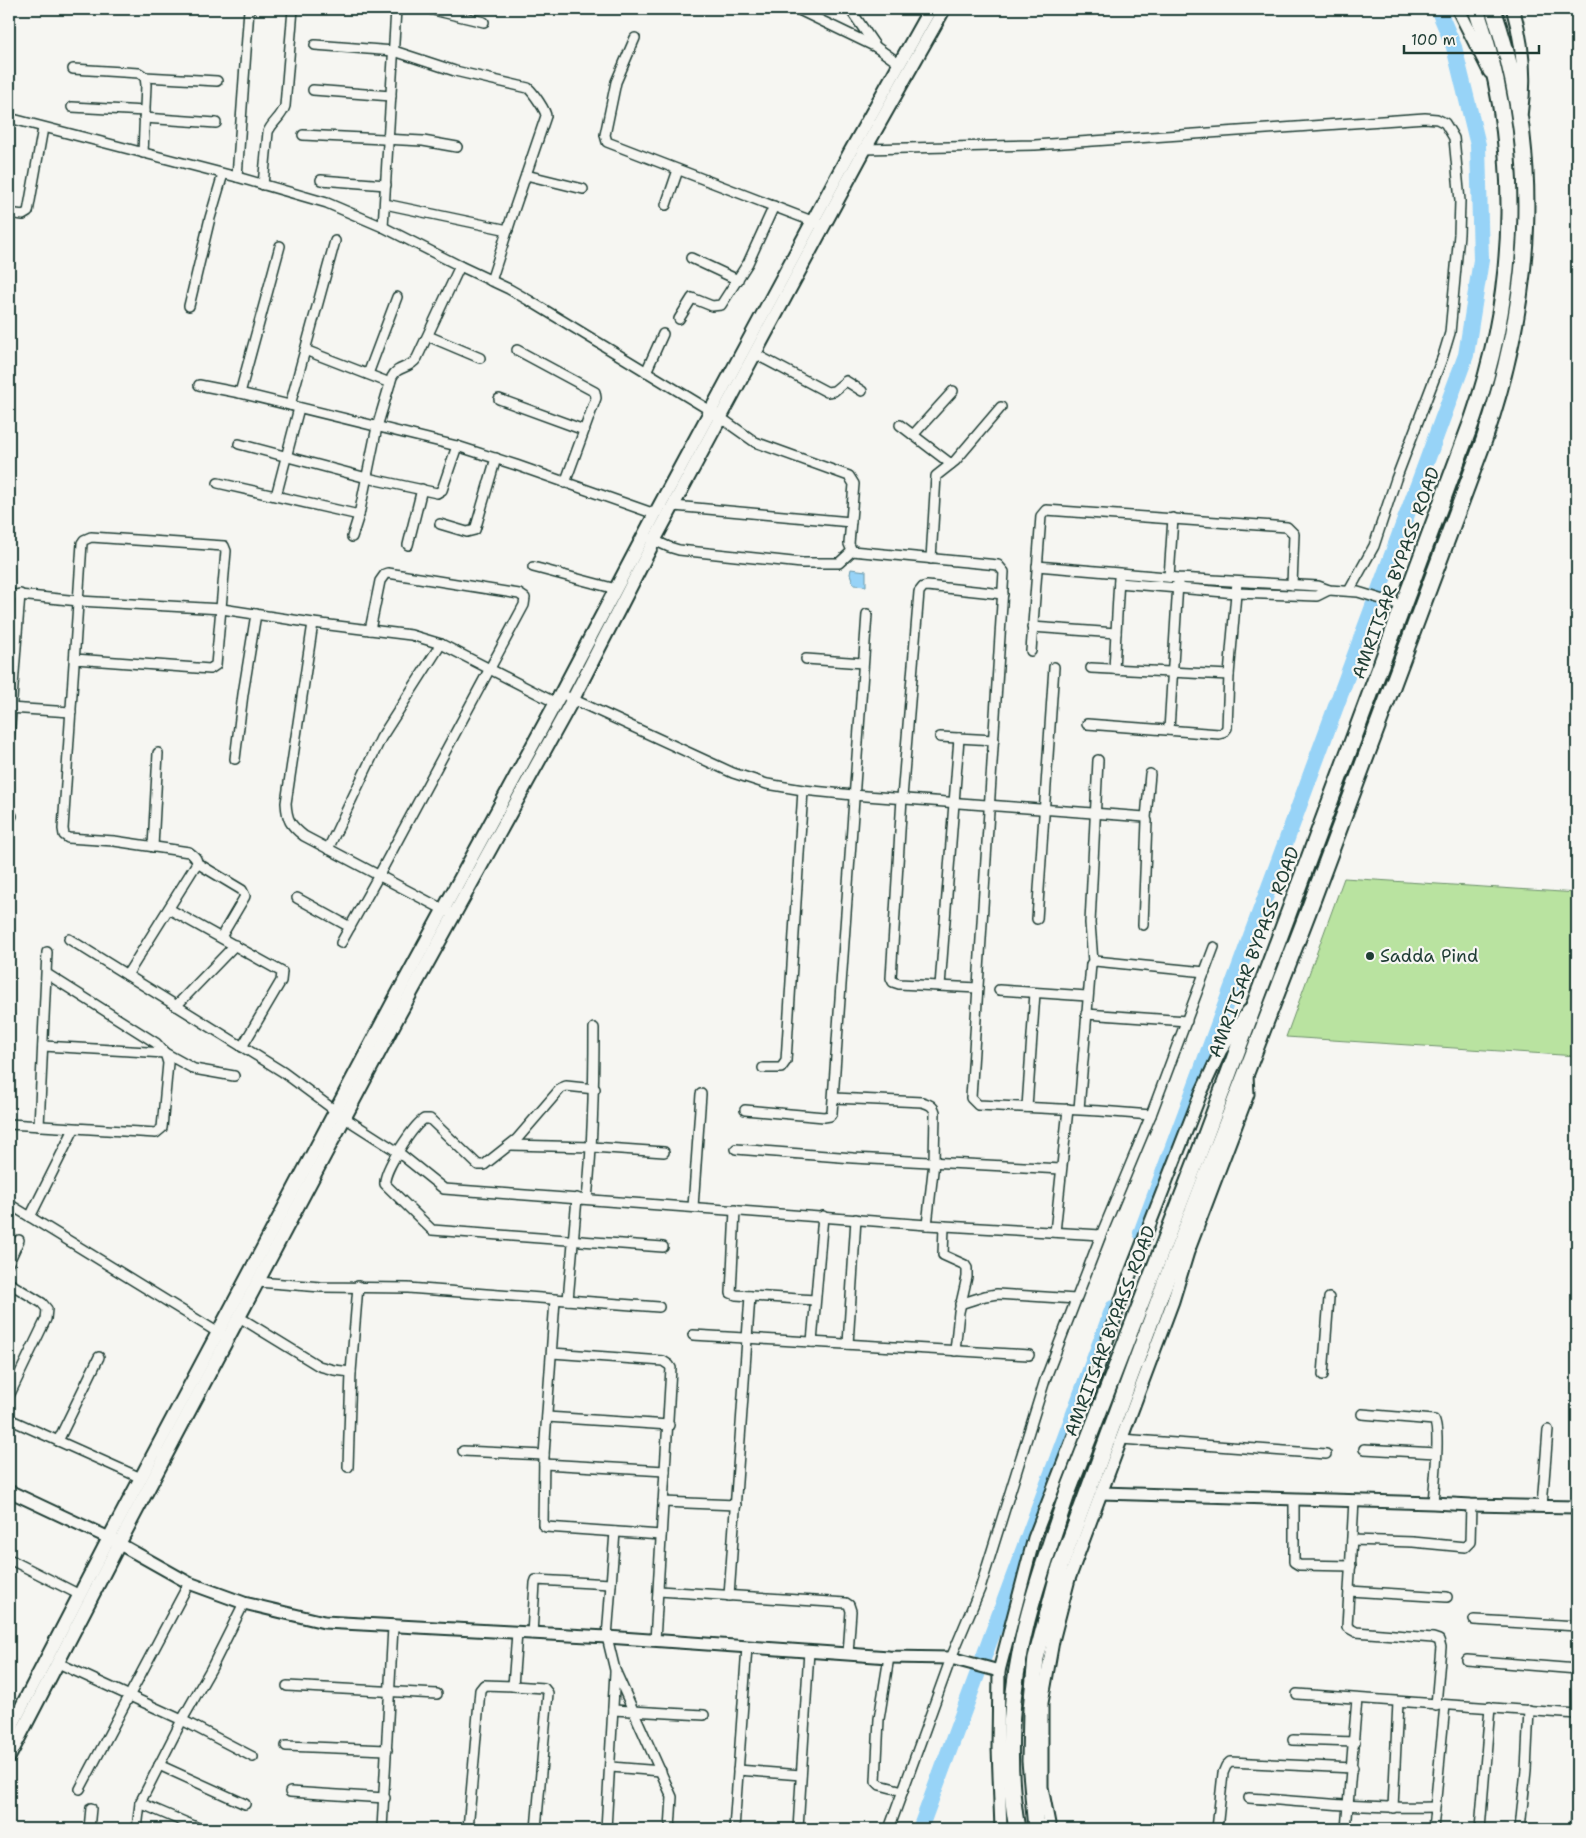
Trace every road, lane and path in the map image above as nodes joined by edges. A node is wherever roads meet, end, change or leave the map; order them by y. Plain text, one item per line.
1 (249, 9) edge
2 (293, 9) edge
3 (396, 9) edge
4 (429, 9) edge
5 (797, 9) edge
6 (850, 9) edge
7 (930, 9) edge
8 (944, 9) edge
9 (1458, 9) edge
10 (1476, 9) edge
11 (1494, 9) edge
12 (1513, 9) edge
13 (484, 22) dead end
14 (635, 38) dead end
15 (315, 45) dead end
16 (876, 47) junction
17 (394, 51) junction
18 (900, 64) junction
19 (74, 69) dead end
20 (145, 78) junction
21 (217, 81) dead end
22 (1498, 85) junction
23 (312, 90) dead end
24 (391, 96) junction
25 (72, 107) dead end
26 (144, 115) junction
27 (1520, 117) junction
28 (9, 118) edge
29 (216, 123) dead end
30 (43, 128) junction
31 (303, 135) dead end
32 (388, 139) junction
33 (456, 147) dead end
34 (866, 150) junction
35 (143, 153) junction
36 (678, 170) junction
37 (223, 174) junction
38 (526, 175) junction
39 (237, 177) junction
40 (321, 180) dead end
41 (263, 184) junction
42 (386, 185) junction
43 (583, 189) dead end
44 (384, 204) junction
45 (666, 205) dead end
46 (774, 206) junction
47 (9, 213) edge
48 (818, 224) junction
49 (383, 227) junction
50 (508, 230) junction
51 (335, 241) dead end
52 (280, 246) dead end
53 (691, 258) dead end
54 (460, 266) junction
55 (738, 280) junction
56 (491, 281) junction
57 (397, 296) dead end
58 (189, 306) dead end
59 (679, 319) dead end
60 (663, 334) dead end
61 (428, 336) junction
62 (305, 350) junction
63 (517, 350) dead end
64 (755, 354) junction
65 (480, 358) dead end
66 (646, 372) junction
67 (368, 374) junction
68 (390, 383) junction
69 (200, 385) dead end
70 (862, 391) dead end
71 (953, 391) dead end
72 (240, 393) junction
73 (499, 399) dead end
74 (295, 406) junction
75 (1000, 406) dead end
76 (716, 415) junction
77 (900, 425) dead end
78 (377, 428) junction
79 (584, 430) junction
80 (913, 434) junction
81 (238, 444) dead end
82 (457, 446) junction
83 (286, 456) junction
84 (496, 458) junction
85 (951, 464) junction
86 (367, 478) junction
87 (218, 483) dead end
88 (565, 483) junction
89 (422, 490) junction
90 (276, 496) junction
91 (674, 506) junction
92 (656, 514) junction
93 (359, 515) junction
94 (1173, 518) junction
95 (851, 522) junction
96 (440, 524) dead end
97 (352, 537) dead end
98 (649, 539) junction
99 (408, 545) dead end
100 (852, 551) junction
101 (930, 559) junction
102 (1037, 566) junction
103 (532, 567) dead end
104 (1120, 573) junction
105 (1174, 577) junction
106 (1237, 582) junction
107 (1119, 583) junction
108 (1292, 585) junction
109 (1177, 588) junction
110 (616, 589) junction
111 (1329, 590) junction
112 (1354, 592) junction
113 (1236, 593) junction
114 (9, 594) edge
115 (20, 594) junction
116 (1003, 594) junction
117 (79, 601) junction
118 (1398, 603) junction
119 (222, 609) junction
120 (256, 614) junction
121 (867, 614) dead end
122 (313, 623) junction
123 (1032, 628) junction
124 (370, 630) junction
125 (1116, 632) junction
126 (441, 644) junction
127 (1031, 652) dead end
128 (76, 659) junction
129 (806, 659) dead end
130 (863, 663) junction
131 (1054, 667) dead end
132 (489, 668) junction
133 (1091, 668) dead end
134 (1114, 668) junction
135 (1172, 672) junction
136 (1229, 675) junction
137 (563, 698) junction
138 (10, 708) edge
139 (71, 712) junction
140 (1087, 724) dead end
141 (1169, 730) junction
142 (940, 737) dead end
143 (959, 738) junction
144 (9, 739) edge
145 (994, 740) junction
146 (158, 753) dead end
147 (235, 759) dead end
148 (1098, 760) dead end
149 (1150, 774) dead end
150 (803, 790) junction
151 (853, 795) junction
152 (902, 798) junction
153 (953, 802) junction
154 (990, 805) junction
155 (1046, 809) junction
156 (1094, 813) junction
157 (1146, 818) junction
158 (153, 847) junction
159 (328, 849) junction
160 (197, 863) junction
161 (379, 876) junction
162 (297, 898) dead end
163 (169, 909) junction
164 (449, 912) junction
165 (1037, 919) dead end
166 (1142, 925) dead end
167 (350, 927) junction
168 (221, 937) junction
169 (69, 940) dead end
170 (341, 943) dead end
171 (235, 945) junction
172 (1214, 947) dead end
173 (48, 952) dead end
174 (1093, 962) junction
175 (1205, 972) junction
176 (46, 974) junction
177 (127, 975) junction
178 (940, 986) junction
179 (978, 988) junction
180 (999, 990) dead end
181 (1035, 993) junction
182 (1087, 996) junction
183 (1256, 999) junction
184 (176, 1006) junction
185 (1086, 1014) junction
186 (1187, 1021) junction
187 (594, 1028) dead end
188 (43, 1046) junction
189 (242, 1046) junction
190 (165, 1053) junction
191 (763, 1068) dead end
192 (1246, 1071) junction
193 (234, 1076) dead end
194 (594, 1089) junction
195 (701, 1094) dead end
196 (834, 1098) junction
197 (1027, 1107) junction
198 (1068, 1109) junction
199 (1078, 1109) junction
200 (745, 1110) dead end
201 (340, 1115) junction
202 (1151, 1115) junction
203 (9, 1124) edge
204 (40, 1126) junction
205 (74, 1129) junction
206 (510, 1145) junction
207 (592, 1147) junction
208 (736, 1149) dead end
209 (398, 1152) junction
210 (664, 1152) dead end
211 (934, 1162) junction
212 (1061, 1169) junction
213 (576, 1198) junction
214 (587, 1199) junction
215 (9, 1204) edge
216 (693, 1207) junction
217 (735, 1210) junction
218 (823, 1216) junction
219 (30, 1217) junction
220 (856, 1219) junction
221 (927, 1225) junction
222 (944, 1226) junction
223 (1055, 1232) junction
224 (1101, 1234) junction
225 (19, 1240) dead end
226 (574, 1240) junction
227 (663, 1246) dead end
228 (9, 1262) edge
229 (258, 1282) junction
230 (9, 1283) edge
231 (358, 1286) junction
232 (750, 1296) junction
233 (1329, 1298) dead end
234 (1076, 1299) junction
235 (555, 1300) junction
236 (568, 1300) junction
237 (815, 1300) junction
238 (960, 1304) junction
239 (660, 1307) dead end
240 (240, 1317) junction
241 (693, 1335) dead end
242 (223, 1336) junction
243 (747, 1339) junction
244 (812, 1342) junction
245 (848, 1344) junction
246 (955, 1351) junction
247 (552, 1353) junction
248 (1029, 1355) dead end
249 (99, 1357) dead end
250 (352, 1372) junction
251 (1323, 1375) dead end
252 (9, 1396) edge
253 (1362, 1414) dead end
254 (547, 1418) junction
255 (9, 1419) edge
256 (669, 1425) junction
257 (1548, 1430) dead end
258 (1120, 1439) junction
259 (58, 1440) junction
260 (1364, 1449) dead end
261 (463, 1451) dead end
262 (1326, 1454) dead end
263 (1436, 1454) junction
264 (544, 1460) junction
265 (348, 1467) dead end
266 (665, 1472) junction
267 (141, 1478) junction
268 (9, 1492) edge
269 (1101, 1493) junction
270 (1294, 1499) junction
271 (1354, 1500) junction
272 (663, 1502) junction
273 (1433, 1503) junction
274 (736, 1505) junction
275 (1472, 1505) junction
276 (1542, 1506) junction
277 (1577, 1507) edge
278 (615, 1532) junction
279 (661, 1535) junction
280 (1352, 1540) junction
281 (114, 1541) junction
282 (9, 1559) edge
283 (1351, 1566) junction
284 (189, 1583) junction
285 (610, 1584) junction
286 (1349, 1591) junction
287 (659, 1592) junction
288 (80, 1595) junction
289 (729, 1596) junction
290 (1447, 1597) dead end
291 (244, 1603) junction
292 (1474, 1620) dead end
293 (392, 1626) junction
294 (1577, 1626) edge
295 (517, 1633) junction
296 (532, 1634) junction
297 (607, 1638) junction
298 (655, 1642) junction
299 (747, 1647) junction
300 (809, 1651) junction
301 (848, 1654) junction
302 (889, 1656) junction
303 (950, 1658) junction
304 (1467, 1660) dead end
305 (58, 1663) junction
306 (615, 1670) junction
307 (1577, 1670) edge
308 (997, 1671) junction
309 (287, 1686) dead end
310 (513, 1686) junction
311 (390, 1692) junction
312 (437, 1694) dead end
313 (1298, 1694) dead end
314 (131, 1696) junction
315 (1357, 1699) junction
316 (1398, 1702) junction
317 (1440, 1705) junction
318 (1490, 1708) junction
319 (613, 1710) junction
320 (632, 1710) junction
321 (1530, 1710) junction
322 (13, 1714) edge
323 (1577, 1714) edge
324 (704, 1715) dead end
325 (182, 1720) junction
326 (9, 1731) edge
327 (1292, 1740) dead end
328 (1354, 1742) junction
329 (286, 1746) dead end
330 (387, 1750) junction
331 (253, 1756) dead end
332 (9, 1758) edge
333 (159, 1765) junction
334 (611, 1767) junction
335 (1353, 1768) junction
336 (738, 1770) junction
337 (661, 1771) junction
338 (801, 1775) junction
339 (80, 1789) dead end
340 (903, 1791) junction
341 (290, 1792) dead end
342 (385, 1798) junction
343 (1249, 1798) dead end
344 (140, 1803) junction
345 (245, 1804) dead end
346 (1348, 1806) junction
347 (1434, 1807) junction
348 (91, 1808) dead end
349 (1393, 1808) junction
350 (1577, 1809) edge
351 (186, 1826) edge
352 (89, 1829) edge
353 (137, 1829) edge
354 (201, 1829) edge
355 (382, 1829) edge
356 (468, 1829) edge
357 (536, 1829) edge
358 (606, 1829) edge
359 (670, 1829) edge
360 (734, 1829) edge
361 (798, 1829) edge
362 (889, 1829) edge
363 (1001, 1829) edge
364 (1017, 1829) edge
365 (1036, 1829) edge
366 (1050, 1829) edge
367 (1217, 1829) edge
368 (1346, 1829) edge
369 (1433, 1829) edge
370 (1480, 1829) edge
371 (1520, 1829) edge
372 (1575, 1829) edge

1 - 39 street
2 - 41 street
3 - 17 street
4 - 13 street
5 - 16 street
6 - 16 street
7 - 18 main road
8 - 34 main road
9 - 22 main road
10 - 22 highway, AMRITSAR BYPASS ROAD
11 - 27 highway, AMRITSAR BYPASS ROAD
12 - 27 main road
14 - 36 street
15 - 17 street
16 - 18 street
17 - 24 street
17 - 38 street
18 - 48 main road
19 - 20 street
20 - 21 street
20 - 26 street
22 - 118 highway, AMRITSAR BYPASS ROAD
23 - 24 street
24 - 32 street
25 - 26 street
26 - 29 street
26 - 35 street
27 - 192 highway, AMRITSAR BYPASS ROAD
28 - 30 street
30 - 35 street
30 - 47 street
31 - 32 street
32 - 33 street
32 - 42 street
34 - 48 main road
34 - 112 street
35 - 37 street
36 - 45 street
36 - 46 street
37 - 39 street
37 - 58 street
38 - 43 street
38 - 50 street
39 - 41 street
40 - 42 street
41 - 49 street
42 - 44 street
44 - 49 street
44 - 50 street
46 - 48 street
46 - 55 street
48 - 64 main road
48 - 76 main road
49 - 54 street
50 - 56 street
51 - 62 street
52 - 72 street
53 - 55 street
54 - 56 street
54 - 61 street
55 - 59 street
56 - 66 street
57 - 67 street
60 - 66 street
61 - 65 street
61 - 68 street
62 - 67 street
62 - 74 street
63 - 79 street
64 - 70 street
64 - 76 main road
66 - 76 street
67 - 68 street
68 - 78 street
69 - 72 street
71 - 80 street
72 - 74 street
73 - 79 street
74 - 78 street
74 - 83 street
75 - 85 street
76 - 91 main road
76 - 92 main road
76 - 95 street
77 - 80 street
78 - 82 street
78 - 86 street
79 - 88 street
80 - 85 street
81 - 83 street
82 - 84 street
82 - 89 street
83 - 86 street
83 - 90 street
84 - 88 street
84 - 96 street
85 - 101 street
86 - 89 street
86 - 93 street
87 - 90 street
88 - 92 street
89 - 99 street
90 - 93 street
91 - 95 street
91 - 98 main road
92 - 98 main road
93 - 97 street
94 - 102 street
94 - 105 street
94 - 108 street
95 - 100 street
98 - 100 street
98 - 110 main road
98 - 137 main road
100 - 101 street
101 - 116 street
102 - 104 street
102 - 123 street
103 - 110 street
104 - 105 street
104 - 107 street
105 - 106 street
105 - 109 street
106 - 108 street
106 - 113 street
107 - 109 street
107 - 125 street
108 - 111 street
109 - 113 street
109 - 135 street
110 - 137 main road
111 - 112 street
111 - 113 street
112 - 118 street
113 - 136 street
114 - 115 street
115 - 117 street
115 - 138 street
116 - 145 street
116 - 152 street
117 - 119 street
117 - 119 street
117 - 128 street
118 - 183 highway, AMRITSAR BYPASS ROAD
119 - 120 street
119 - 128 street
120 - 122 street
120 - 147 street
121 - 130 street
122 - 124 street
122 - 159 street
123 - 125 street
123 - 127 street
124 - 126 street
124 - 132 street
125 - 134 street
126 - 132 street
126 - 159 street
128 - 139 street
129 - 130 street
130 - 151 street
131 - 155 street
132 - 137 street
132 - 161 street
133 - 134 street
134 - 135 street
135 - 136 street
135 - 141 street
136 - 141 street
137 - 150 street
137 - 164 main road
138 - 139 street
138 - 144 street
139 - 158 street
140 - 141 street
142 - 143 street
143 - 145 street
143 - 153 street
145 - 154 street
146 - 158 street
148 - 156 street
149 - 157 street
150 - 151 street
150 - 191 street
151 - 152 street
151 - 196 street
152 - 153 street
152 - 178 street
153 - 154 street
153 - 178 street
154 - 155 street
154 - 179 street
155 - 156 street
155 - 165 street
156 - 157 street
156 - 174 street
157 - 166 street
158 - 160 street
159 - 161 street
160 - 163 street
160 - 168 street
161 - 164 street
161 - 167 street
162 - 167 street
163 - 168 street
163 - 177 street
164 - 201 main road
167 - 170 street
168 - 171 street
169 - 177 street
171 - 184 street
171 - 189 street
172 - 175 street
173 - 176 street
174 - 175 street
174 - 182 street
175 - 186 street
176 - 188 street
176 - 190 street
177 - 184 street
178 - 179 street
179 - 197 street
180 - 181 street
181 - 182 street
181 - 197 street
182 - 185 street
183 - 308 street
183 - 364 highway, AMRITSAR BYPASS ROAD
184 - 189 street
185 - 186 street
185 - 199 street
186 - 202 street
187 - 194 street
188 - 190 street
188 - 204 street
189 - 201 street
190 - 193 street
190 - 205 street
192 - 258 street
192 - 365 highway, AMRITSAR BYPASS ROAD
194 - 206 street
194 - 207 street
195 - 216 street
196 - 200 street
196 - 211 street
197 - 198 street
198 - 199 street
198 - 212 street
199 - 202 street
201 - 209 street
201 - 229 main road
201 - 242 main road
202 - 224 street
203 - 204 street
204 - 205 street
205 - 219 street
206 - 207 street
206 - 209 street
207 - 210 street
207 - 214 street
208 - 211 street
209 - 213 street
209 - 226 street
211 - 212 street
211 - 221 street
212 - 223 street
213 - 214 street
213 - 226 street
214 - 216 street
215 - 219 street
216 - 217 street
217 - 218 street
217 - 232 street
218 - 220 street
218 - 237 street
219 - 242 street
220 - 221 street
220 - 245 street
221 - 222 street
222 - 223 street
222 - 238 street
223 - 224 street
224 - 234 street
225 - 228 street
226 - 227 street
226 - 236 street
229 - 231 street
229 - 240 main road
230 - 252 street
231 - 235 street
231 - 250 street
232 - 237 street
232 - 243 street
233 - 251 street
234 - 238 street
234 - 303 street
235 - 236 street
235 - 247 street
236 - 239 street
237 - 244 street
238 - 246 street
240 - 242 main road
240 - 250 street
241 - 243 street
242 - 267 main road
242 - 281 main road
243 - 244 street
243 - 274 street
244 - 245 street
245 - 246 street
246 - 248 street
247 - 254 street
247 - 256 street
249 - 259 street
250 - 265 street
253 - 263 street
254 - 256 street
254 - 264 street
255 - 259 street
256 - 266 street
257 - 276 street
258 - 262 street
258 - 269 street
259 - 267 street
260 - 263 street
261 - 264 street
263 - 273 street
264 - 266 street
264 - 278 street
266 - 272 street
267 - 281 main road
268 - 281 street
269 - 270 street
269 - 366 street
270 - 271 street
270 - 283 street
271 - 273 street
271 - 280 street
272 - 274 street
272 - 279 street
273 - 275 street
274 - 289 street
275 - 276 street
275 - 280 street
276 - 277 street
278 - 279 street
278 - 285 street
279 - 287 street
280 - 283 street
281 - 284 street
281 - 288 main road
281 - 305 main road
282 - 288 street
283 - 286 street
284 - 291 street
284 - 314 street
285 - 296 street
285 - 297 street
286 - 290 street
286 - 317 street
287 - 289 street
287 - 298 street
288 - 322 main road
289 - 301 street
291 - 293 street
291 - 325 street
292 - 294 street
293 - 295 street
293 - 311 street
295 - 296 street
295 - 310 street
296 - 297 street
297 - 298 street
297 - 306 street
298 - 299 street
299 - 300 street
299 - 336 street
300 - 301 street
300 - 338 street
301 - 302 street
302 - 303 street
302 - 340 street
303 - 308 street
303 - 340 street
304 - 307 street
305 - 314 street
305 - 332 main road
306 - 319 street
306 - 320 street
308 - 363 street
309 - 311 street
310 - 356 street
310 - 357 street
311 - 312 street
311 - 330 street
313 - 315 street
314 - 325 street
314 - 339 street
315 - 316 street
315 - 328 street
316 - 317 street
316 - 349 street
317 - 318 street
317 - 347 street
318 - 321 street
318 - 370 street
319 - 320 street
319 - 334 street
320 - 324 street
320 - 337 street
321 - 323 street
321 - 371 street
322 - 326 main road
325 - 331 street
325 - 333 street
327 - 328 street
328 - 335 street
329 - 330 street
330 - 342 street
333 - 344 street
333 - 345 street
334 - 337 street
334 - 358 street
335 - 346 street
335 - 367 street
336 - 338 street
336 - 360 street
337 - 359 street
338 - 361 street
340 - 362 street
341 - 342 street
342 - 355 street
343 - 346 street
344 - 351 street
344 - 353 street
346 - 349 street
346 - 368 street
347 - 349 street
347 - 369 street
348 - 352 street
350 - 372 street
351 - 354 street

